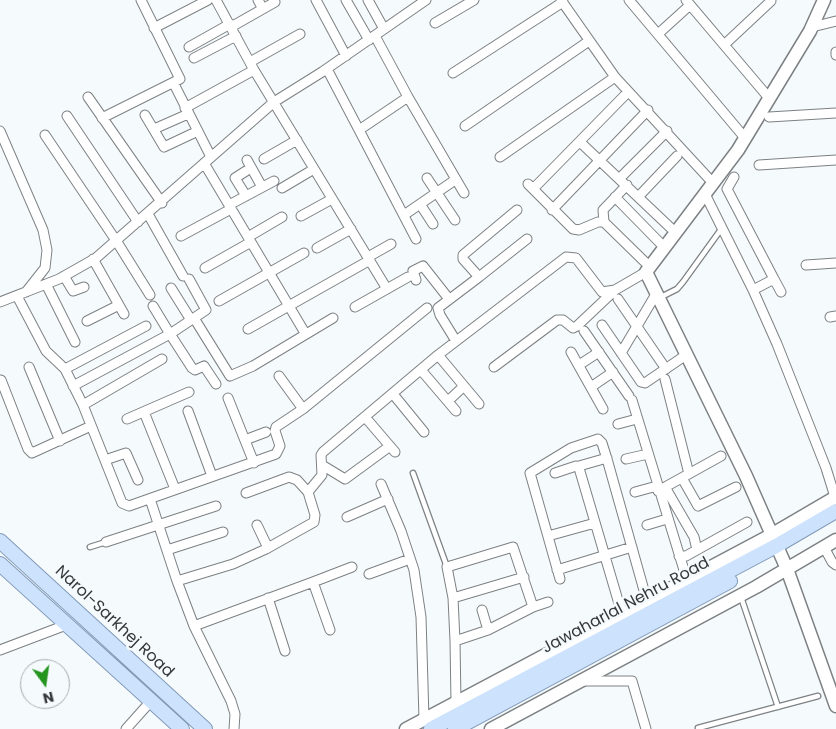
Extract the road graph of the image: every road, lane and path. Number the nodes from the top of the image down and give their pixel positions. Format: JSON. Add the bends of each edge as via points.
{"nodes":[{"id":1,"x":141,"y":0,"type":"edge"},
{"id":2,"x":208,"y":0,"type":"edge"},
{"id":3,"x":258,"y":0,"type":"edge"},
{"id":4,"x":316,"y":0,"type":"edge"},
{"id":5,"x":346,"y":0,"type":"edge"},
{"id":6,"x":368,"y":0,"type":"edge"},
{"id":7,"x":426,"y":0,"type":"edge"},
{"id":8,"x":474,"y":0,"type":"edge"},
{"id":9,"x":629,"y":0,"type":"edge"},
{"id":10,"x":824,"y":0,"type":"edge"},
{"id":11,"x":219,"y":1,"type":"edge"},
{"id":12,"x":562,"y":1,"type":"edge"},
{"id":13,"x":771,"y":1,"type":"edge"},
{"id":14,"x":275,"y":2,"type":"dead end"},
{"id":15,"x":688,"y":2,"type":"edge"},
{"id":16,"x":416,"y":3,"type":"edge"},
{"id":17,"x":263,"y":9,"type":"junction"},
{"id":18,"x":836,"y":21,"type":"edge"},
{"id":19,"x":435,"y":23,"type":"dead end"},
{"id":20,"x":231,"y":26,"type":"junction"},
{"id":21,"x":812,"y":27,"type":"junction"},
{"id":22,"x":154,"y":28,"type":"junction"},
{"id":23,"x":384,"y":29,"type":"junction"},
{"id":24,"x":300,"y":34,"type":"dead end"},
{"id":25,"x":658,"y":34,"type":"junction"},
{"id":26,"x":236,"y":36,"type":"junction"},
{"id":27,"x":372,"y":38,"type":"junction"},
{"id":28,"x":589,"y":41,"type":"junction"},
{"id":29,"x":724,"y":45,"type":"junction"},
{"id":30,"x":189,"y":47,"type":"dead end"},
{"id":31,"x":346,"y":56,"type":"junction"},
{"id":32,"x":194,"y":58,"type":"dead end"},
{"id":33,"x":252,"y":66,"type":"junction"},
{"id":34,"x":327,"y":69,"type":"junction"},
{"id":35,"x":453,"y":73,"type":"dead end"},
{"id":36,"x":615,"y":77,"type":"junction"},
{"id":37,"x":174,"y":84,"type":"junction"},
{"id":38,"x":628,"y":92,"type":"junction"},
{"id":39,"x":88,"y":97,"type":"dead end"},
{"id":40,"x":408,"y":97,"type":"junction"},
{"id":41,"x":769,"y":98,"type":"junction"},
{"id":42,"x":274,"y":102,"type":"junction"},
{"id":43,"x":648,"y":110,"type":"junction"},
{"id":44,"x":186,"y":111,"type":"junction"},
{"id":45,"x":836,"y":113,"type":"edge"},
{"id":46,"x":145,"y":115,"type":"dead end"},
{"id":47,"x":67,"y":116,"type":"dead end"},
{"id":48,"x":769,"y":117,"type":"dead end"},
{"id":49,"x":102,"y":118,"type":"junction"},
{"id":50,"x":465,"y":126,"type":"dead end"},
{"id":51,"x":154,"y":129,"type":"junction"},
{"id":52,"x":359,"y":130,"type":"junction"},
{"id":53,"x":0,"y":131,"type":"edge"},
{"id":54,"x":667,"y":131,"type":"junction"},
{"id":55,"x":198,"y":132,"type":"junction"},
{"id":56,"x":45,"y":135,"type":"dead end"},
{"id":57,"x":745,"y":138,"type":"junction"},
{"id":58,"x":297,"y":140,"type":"junction"},
{"id":59,"x":580,"y":142,"type":"junction"},
{"id":60,"x":677,"y":156,"type":"dead end"},
{"id":61,"x":211,"y":157,"type":"junction"},
{"id":62,"x":500,"y":157,"type":"dead end"},
{"id":63,"x":264,"y":158,"type":"dead end"},
{"id":64,"x":247,"y":160,"type":"dead end"},
{"id":65,"x":836,"y":160,"type":"edge"},
{"id":66,"x":600,"y":161,"type":"junction"},
{"id":67,"x":204,"y":163,"type":"junction"},
{"id":68,"x":759,"y":165,"type":"dead end"},
{"id":69,"x":314,"y":169,"type":"junction"},
{"id":70,"x":246,"y":171,"type":"dead end"},
{"id":71,"x":427,"y":178,"type":"dead end"},
{"id":72,"x":734,"y":178,"type":"dead end"},
{"id":73,"x":456,"y":180,"type":"junction"},
{"id":74,"x":274,"y":181,"type":"dead end"},
{"id":75,"x":623,"y":181,"type":"junction"},
{"id":76,"x":713,"y":183,"type":"junction"},
{"id":77,"x":262,"y":187,"type":"junction"},
{"id":78,"x":282,"y":188,"type":"dead end"},
{"id":79,"x":436,"y":193,"type":"junction"},
{"id":80,"x":464,"y":193,"type":"dead end"},
{"id":81,"x":705,"y":194,"type":"junction"},
{"id":82,"x":246,"y":196,"type":"junction"},
{"id":83,"x":639,"y":196,"type":"junction"},
{"id":84,"x":614,"y":197,"type":"junction"},
{"id":85,"x":332,"y":199,"type":"junction"},
{"id":86,"x":162,"y":202,"type":"junction"},
{"id":87,"x":420,"y":204,"type":"junction"},
{"id":88,"x":230,"y":207,"type":"junction"},
{"id":89,"x":517,"y":210,"type":"dead end"},
{"id":90,"x":552,"y":210,"type":"junction"},
{"id":91,"x":148,"y":214,"type":"junction"},
{"id":92,"x":404,"y":215,"type":"junction"},
{"id":93,"x":301,"y":216,"type":"dead end"},
{"id":94,"x":282,"y":217,"type":"dead end"},
{"id":95,"x":455,"y":220,"type":"dead end"},
{"id":96,"x":138,"y":222,"type":"junction"},
{"id":97,"x":604,"y":222,"type":"junction"},
{"id":98,"x":433,"y":224,"type":"dead end"},
{"id":99,"x":722,"y":228,"type":"junction"},
{"id":100,"x":351,"y":229,"type":"junction"},
{"id":101,"x":676,"y":233,"type":"junction"},
{"id":102,"x":181,"y":236,"type":"dead end"},
{"id":103,"x":416,"y":239,"type":"dead end"},
{"id":104,"x":250,"y":240,"type":"junction"},
{"id":105,"x":526,"y":240,"type":"dead end"},
{"id":106,"x":117,"y":242,"type":"junction"},
{"id":107,"x":392,"y":244,"type":"dead end"},
{"id":108,"x":317,"y":248,"type":"dead end"},
{"id":109,"x":664,"y":248,"type":"junction"},
{"id":110,"x":304,"y":253,"type":"dead end"},
{"id":111,"x":93,"y":259,"type":"junction"},
{"id":112,"x":369,"y":259,"type":"junction"},
{"id":113,"x":836,"y":264,"type":"edge"},
{"id":114,"x":806,"y":265,"type":"dead end"},
{"id":115,"x":205,"y":268,"type":"dead end"},
{"id":116,"x":648,"y":270,"type":"junction"},
{"id":117,"x":269,"y":273,"type":"junction"},
{"id":118,"x":64,"y":276,"type":"junction"},
{"id":119,"x":478,"y":277,"type":"junction"},
{"id":120,"x":774,"y":279,"type":"junction"},
{"id":121,"x":46,"y":284,"type":"junction"},
{"id":122,"x":84,"y":287,"type":"dead end"},
{"id":123,"x":171,"y":288,"type":"dead end"},
{"id":124,"x":387,"y":289,"type":"junction"},
{"id":125,"x":753,"y":290,"type":"junction"},
{"id":126,"x":781,"y":292,"type":"dead end"},
{"id":127,"x":21,"y":294,"type":"junction"},
{"id":128,"x":616,"y":294,"type":"junction"},
{"id":129,"x":150,"y":295,"type":"dead end"},
{"id":130,"x":657,"y":296,"type":"junction"},
{"id":131,"x":449,"y":299,"type":"junction"},
{"id":132,"x":219,"y":301,"type":"dead end"},
{"id":133,"x":0,"y":302,"type":"edge"},
{"id":134,"x":119,"y":305,"type":"junction"},
{"id":135,"x":153,"y":306,"type":"dead end"},
{"id":136,"x":289,"y":306,"type":"junction"},
{"id":137,"x":355,"y":307,"type":"dead end"},
{"id":138,"x":427,"y":308,"type":"dead end"},
{"id":139,"x":124,"y":314,"type":"dead end"},
{"id":140,"x":333,"y":318,"type":"dead end"},
{"id":141,"x":192,"y":319,"type":"junction"},
{"id":142,"x":87,"y":322,"type":"dead end"},
{"id":143,"x":602,"y":325,"type":"dead end"},
{"id":144,"x":146,"y":326,"type":"dead end"},
{"id":145,"x":637,"y":326,"type":"junction"},
{"id":146,"x":248,"y":329,"type":"dead end"},
{"id":147,"x":584,"y":331,"type":"dead end"},
{"id":148,"x":170,"y":334,"type":"junction"},
{"id":149,"x":305,"y":334,"type":"junction"},
{"id":150,"x":456,"y":341,"type":"junction"},
{"id":151,"x":75,"y":342,"type":"dead end"},
{"id":152,"x":571,"y":352,"type":"dead end"},
{"id":153,"x":599,"y":352,"type":"junction"},
{"id":154,"x":620,"y":352,"type":"junction"},
{"id":155,"x":438,"y":355,"type":"junction"},
{"id":156,"x":686,"y":355,"type":"junction"},
{"id":157,"x":162,"y":359,"type":"dead end"},
{"id":158,"x":605,"y":361,"type":"junction"},
{"id":159,"x":578,"y":365,"type":"junction"},
{"id":160,"x":29,"y":367,"type":"dead end"},
{"id":161,"x":494,"y":367,"type":"dead end"},
{"id":162,"x":65,"y":369,"type":"junction"},
{"id":163,"x":421,"y":370,"type":"junction"},
{"id":164,"x":613,"y":372,"type":"junction"},
{"id":165,"x":665,"y":374,"type":"junction"},
{"id":166,"x":279,"y":376,"type":"dead end"},
{"id":167,"x":1,"y":380,"type":"edge"},
{"id":168,"x":216,"y":384,"type":"dead end"},
{"id":169,"x":73,"y":386,"type":"junction"},
{"id":170,"x":464,"y":386,"type":"junction"},
{"id":171,"x":591,"y":387,"type":"junction"},
{"id":172,"x":189,"y":392,"type":"dead end"},
{"id":173,"x":393,"y":394,"type":"junction"},
{"id":174,"x":228,"y":398,"type":"dead end"},
{"id":175,"x":448,"y":401,"type":"junction"},
{"id":176,"x":479,"y":404,"type":"dead end"},
{"id":177,"x":83,"y":405,"type":"junction"},
{"id":178,"x":602,"y":408,"type":"dead end"},
{"id":179,"x":303,"y":409,"type":"junction"},
{"id":180,"x":456,"y":410,"type":"dead end"},
{"id":181,"x":188,"y":411,"type":"dead end"},
{"id":182,"x":144,"y":412,"type":"junction"},
{"id":183,"x":365,"y":417,"type":"junction"},
{"id":184,"x":127,"y":419,"type":"dead end"},
{"id":185,"x":637,"y":419,"type":"junction"},
{"id":186,"x":618,"y":424,"type":"dead end"},
{"id":187,"x":92,"y":426,"type":"junction"},
{"id":188,"x":266,"y":432,"type":"dead end"},
{"id":189,"x":424,"y":432,"type":"dead end"},
{"id":190,"x":245,"y":440,"type":"junction"},
{"id":191,"x":60,"y":441,"type":"junction"},
{"id":192,"x":648,"y":454,"type":"junction"},
{"id":193,"x":721,"y":456,"type":"dead end"},
{"id":194,"x":607,"y":458,"type":"junction"},
{"id":195,"x":626,"y":459,"type":"dead end"},
{"id":196,"x":105,"y":460,"type":"junction"},
{"id":197,"x":254,"y":463,"type":"junction"},
{"id":198,"x":322,"y":465,"type":"junction"},
{"id":199,"x":579,"y":466,"type":"junction"},
{"id":200,"x":413,"y":473,"type":"dead end"},
{"id":201,"x":555,"y":473,"type":"dead end"},
{"id":202,"x":212,"y":476,"type":"junction"},
{"id":203,"x":685,"y":476,"type":"junction"},
{"id":204,"x":138,"y":480,"type":"dead end"},
{"id":205,"x":381,"y":484,"type":"dead end"},
{"id":206,"x":736,"y":487,"type":"dead end"},
{"id":207,"x":660,"y":488,"type":"junction"},
{"id":208,"x":175,"y":490,"type":"junction"},
{"id":209,"x":308,"y":492,"type":"junction"},
{"id":210,"x":635,"y":492,"type":"dead end"},
{"id":211,"x":246,"y":493,"type":"dead end"},
{"id":212,"x":836,"y":497,"type":"edge"},
{"id":213,"x":150,"y":499,"type":"junction"},
{"id":214,"x":388,"y":499,"type":"junction"},
{"id":215,"x":216,"y":506,"type":"dead end"},
{"id":216,"x":836,"y":512,"type":"edge"},
{"id":217,"x":347,"y":517,"type":"dead end"},
{"id":218,"x":667,"y":519,"type":"junction"},
{"id":219,"x":747,"y":522,"type":"dead end"},
{"id":220,"x":836,"y":522,"type":"edge"},
{"id":221,"x":595,"y":523,"type":"junction"},
{"id":222,"x":158,"y":524,"type":"junction"},
{"id":223,"x":257,"y":525,"type":"dead end"},
{"id":224,"x":647,"y":525,"type":"dead end"},
{"id":225,"x":223,"y":532,"type":"dead end"},
{"id":226,"x":548,"y":536,"type":"junction"},
{"id":227,"x":836,"y":540,"type":"edge"},
{"id":228,"x":0,"y":541,"type":"edge"},
{"id":229,"x":106,"y":542,"type":"joint"},
{"id":230,"x":775,"y":545,"type":"junction"},
{"id":231,"x":90,"y":547,"type":"dead end"},
{"id":232,"x":632,"y":547,"type":"junction"},
{"id":233,"x":824,"y":547,"type":"junction"},
{"id":234,"x":268,"y":548,"type":"junction"},
{"id":235,"x":166,"y":550,"type":"junction"},
{"id":236,"x":697,"y":550,"type":"junction"},
{"id":237,"x":604,"y":556,"type":"junction"},
{"id":238,"x":679,"y":556,"type":"junction"},
{"id":239,"x":410,"y":559,"type":"junction"},
{"id":240,"x":0,"y":564,"type":"edge"},
{"id":241,"x":836,"y":565,"type":"edge"},
{"id":242,"x":352,"y":567,"type":"dead end"},
{"id":243,"x":447,"y":567,"type":"junction"},
{"id":244,"x":787,"y":569,"type":"junction"},
{"id":245,"x":369,"y":574,"type":"dead end"},
{"id":246,"x":524,"y":577,"type":"junction"},
{"id":247,"x":177,"y":580,"type":"junction"},
{"id":248,"x":687,"y":580,"type":"junction"},
{"id":249,"x":313,"y":582,"type":"junction"},
{"id":250,"x":741,"y":595,"type":"junction"},
{"id":251,"x":268,"y":598,"type":"junction"},
{"id":252,"x":452,"y":598,"type":"junction"},
{"id":253,"x":648,"y":601,"type":"junction"},
{"id":254,"x":548,"y":602,"type":"dead end"},
{"id":255,"x":534,"y":607,"type":"junction"},
{"id":256,"x":482,"y":610,"type":"dead end"},
{"id":257,"x":622,"y":614,"type":"junction"},
{"id":258,"x":84,"y":618,"type":"junction"},
{"id":259,"x":194,"y":626,"type":"junction"},
{"id":260,"x":69,"y":627,"type":"junction"},
{"id":261,"x":330,"y":630,"type":"dead end"},
{"id":262,"x":488,"y":630,"type":"junction"},
{"id":263,"x":455,"y":641,"type":"junction"},
{"id":264,"x":0,"y":650,"type":"edge"},
{"id":265,"x":285,"y":651,"type":"dead end"},
{"id":266,"x":578,"y":682,"type":"junction"},
{"id":267,"x":818,"y":696,"type":"dead end"},
{"id":268,"x":151,"y":701,"type":"junction"},
{"id":269,"x":456,"y":702,"type":"junction"},
{"id":270,"x":836,"y":706,"type":"edge"},
{"id":271,"x":778,"y":707,"type":"junction"},
{"id":272,"x":428,"y":724,"type":"edge"},
{"id":273,"x":698,"y":728,"type":"edge"},
{"id":274,"x":126,"y":729,"type":"edge"},
{"id":275,"x":182,"y":729,"type":"edge"},
{"id":276,"x":205,"y":729,"type":"edge"},
{"id":277,"x":234,"y":729,"type":"edge"},
{"id":278,"x":406,"y":729,"type":"edge"},
{"id":279,"x":455,"y":729,"type":"edge"},
{"id":280,"x":491,"y":729,"type":"edge"},
{"id":281,"x":646,"y":729,"type":"edge"}],
"edges":[{"from":1,"to":22,"type":"street"},
{"from":2,"to":22,"type":"street"},
{"from":3,"to":17,"type":"street"},
{"from":4,"to":31,"type":"street"},
{"from":5,"to":27,"type":"street"},
{"from":6,"to":23,"type":"street"},
{"from":7,"to":16,"type":"street"},
{"from":8,"to":19,"type":"street"},
{"from":9,"to":25,"type":"street"},
{"from":10,"to":21,"type":"street"},
{"from":11,"to":20,"type":"street"},
{"from":12,"to":28,"type":"street"},
{"from":12,"to":35,"type":"street"},
{"from":13,"to":29,"type":"street"},
{"from":14,"to":17,"type":"street"},
{"from":15,"to":25,"type":"street"},
{"from":15,"to":29,"type":"street"},
{"from":16,"to":23,"type":"street"},
{"from":17,"to":20,"type":"street"},
{"from":18,"to":21,"type":"street"},
{"from":20,"to":26,"type":"street"},
{"from":20,"to":30,"type":"street"},
{"from":21,"to":41,"type":"street"},
{"from":22,"to":37,"type":"street","via":[[180,77]]},
{"from":23,"to":27,"type":"street"},
{"from":24,"to":33,"type":"street"},
{"from":25,"to":57,"type":"street"},
{"from":26,"to":32,"type":"street"},
{"from":26,"to":33,"type":"street"},
{"from":27,"to":31,"type":"street"},
{"from":27,"to":40,"type":"street"},
{"from":28,"to":36,"type":"street"},
{"from":28,"to":50,"type":"street"},
{"from":29,"to":41,"type":"street"},
{"from":31,"to":34,"type":"street"},
{"from":33,"to":42,"type":"street"},
{"from":33,"to":44,"type":"street"},
{"from":34,"to":42,"type":"street"},
{"from":34,"to":52,"type":"street"},
{"from":36,"to":38,"type":"street"},
{"from":36,"to":62,"type":"street"},
{"from":37,"to":44,"type":"street"},
{"from":37,"to":49,"type":"street"},
{"from":38,"to":43,"type":"street"},
{"from":38,"to":59,"type":"street"},
{"from":39,"to":49,"type":"street"},
{"from":40,"to":52,"type":"street"},
{"from":40,"to":73,"type":"street"},
{"from":41,"to":57,"type":"street"},
{"from":42,"to":58,"type":"street"},
{"from":42,"to":61,"type":"street"},
{"from":43,"to":54,"type":"street"},
{"from":43,"to":66,"type":"street"},
{"from":44,"to":51,"type":"street"},
{"from":44,"to":55,"type":"street"},
{"from":45,"to":48,"type":"street"},
{"from":46,"to":51,"type":"street"},
{"from":47,"to":96,"type":"street"},
{"from":49,"to":86,"type":"street"},
{"from":51,"to":55,"type":"street","via":[[166,147]]},
{"from":52,"to":92,"type":"street"},
{"from":53,"to":127,"type":"street","via":[[44,230],[47,250],[45,268]]},
{"from":54,"to":75,"type":"street"},
{"from":54,"to":76,"type":"street"},
{"from":55,"to":61,"type":"street"},
{"from":56,"to":106,"type":"street"},
{"from":57,"to":76,"type":"street"},
{"from":58,"to":63,"type":"street"},
{"from":58,"to":69,"type":"street"},
{"from":59,"to":66,"type":"street"},
{"from":59,"to":90,"type":"street","via":[[530,187]]},
{"from":60,"to":83,"type":"street"},
{"from":61,"to":67,"type":"street"},
{"from":64,"to":77,"type":"street"},
{"from":65,"to":68,"type":"street"},
{"from":66,"to":75,"type":"street"},
{"from":66,"to":90,"type":"street"},
{"from":67,"to":86,"type":"street"},
{"from":67,"to":88,"type":"street"},
{"from":69,"to":78,"type":"street"},
{"from":69,"to":85,"type":"street"},
{"from":70,"to":82,"type":"street","via":[[235,178]]},
{"from":71,"to":79,"type":"street"},
{"from":72,"to":120,"type":"street","via":[[728,189]]},
{"from":73,"to":79,"type":"street"},
{"from":73,"to":80,"type":"street"},
{"from":74,"to":77,"type":"street"},
{"from":75,"to":83,"type":"street"},
{"from":75,"to":84,"type":"street"},
{"from":76,"to":81,"type":"street"},
{"from":77,"to":82,"type":"street"},
{"from":79,"to":87,"type":"street"},
{"from":79,"to":95,"type":"street"},
{"from":81,"to":99,"type":"street"},
{"from":81,"to":101,"type":"street"},
{"from":82,"to":88,"type":"street"},
{"from":83,"to":101,"type":"street"},
{"from":84,"to":97,"type":"street","via":[[603,210]]},
{"from":84,"to":109,"type":"street"},
{"from":85,"to":93,"type":"street"},
{"from":85,"to":100,"type":"street"},
{"from":86,"to":91,"type":"street"},
{"from":87,"to":92,"type":"street"},
{"from":87,"to":98,"type":"street"},
{"from":88,"to":102,"type":"street"},
{"from":88,"to":104,"type":"street"},
{"from":89,"to":119,"type":"street","via":[[463,255]]},
{"from":90,"to":97,"type":"street","via":[[575,230]]},
{"from":91,"to":96,"type":"street"},
{"from":91,"to":141,"type":"street","via":[[206,308]]},
{"from":92,"to":103,"type":"street"},
{"from":94,"to":104,"type":"street"},
{"from":96,"to":106,"type":"street"},
{"from":97,"to":116,"type":"street"},
{"from":99,"to":125,"type":"street"},
{"from":99,"to":130,"type":"lane","via":[[683,282]]},
{"from":100,"to":108,"type":"street"},
{"from":100,"to":112,"type":"street"},
{"from":101,"to":109,"type":"street"},
{"from":104,"to":115,"type":"street"},
{"from":104,"to":117,"type":"street"},
{"from":105,"to":119,"type":"street"},
{"from":106,"to":111,"type":"street"},
{"from":106,"to":129,"type":"street"},
{"from":107,"to":112,"type":"street"},
{"from":109,"to":116,"type":"street"},
{"from":110,"to":117,"type":"street"},
{"from":111,"to":118,"type":"street"},
{"from":111,"to":134,"type":"street"},
{"from":112,"to":124,"type":"street"},
{"from":112,"to":136,"type":"street"},
{"from":113,"to":114,"type":"street"},
{"from":116,"to":128,"type":"street"},
{"from":116,"to":130,"type":"street"},
{"from":117,"to":132,"type":"street"},
{"from":117,"to":136,"type":"street"},
{"from":118,"to":121,"type":"street"},
{"from":118,"to":122,"type":"street","via":[[73,291]]},
{"from":119,"to":131,"type":"street"},
{"from":120,"to":125,"type":"street"},
{"from":120,"to":126,"type":"street"},
{"from":121,"to":127,"type":"street"},
{"from":121,"to":151,"type":"street"},
{"from":123,"to":141,"type":"street"},
{"from":124,"to":131,"type":"street","via":[[412,279],[413,271],[423,266]]},
{"from":124,"to":137,"type":"street"},
{"from":125,"to":212,"type":"street"},
{"from":127,"to":133,"type":"street"},
{"from":127,"to":162,"type":"street","via":[[46,351]]},
{"from":128,"to":145,"type":"street"},
{"from":128,"to":150,"type":"street","via":[[602,292],[576,258],[566,257]]},
{"from":128,"to":161,"type":"street","via":[[573,328],[557,320]]},
{"from":130,"to":145,"type":"street"},
{"from":130,"to":156,"type":"street"},
{"from":131,"to":150,"type":"street","via":[[438,311]]},
{"from":134,"to":139,"type":"street"},
{"from":134,"to":142,"type":"street"},
{"from":135,"to":148,"type":"street"},
{"from":136,"to":146,"type":"street"},
{"from":136,"to":149,"type":"street"},
{"from":138,"to":179,"type":"street"},
{"from":140,"to":149,"type":"street"},
{"from":141,"to":148,"type":"street"},
{"from":141,"to":149,"type":"street","via":[[230,376],[253,366]]},
{"from":143,"to":154,"type":"street"},
{"from":144,"to":162,"type":"street"},
{"from":145,"to":154,"type":"street"},
{"from":145,"to":165,"type":"street"},
{"from":147,"to":153,"type":"street"},
{"from":148,"to":168,"type":"street","via":[[192,368],[196,370],[204,366]]},
{"from":148,"to":169,"type":"street"},
{"from":150,"to":155,"type":"street"},
{"from":152,"to":159,"type":"street"},
{"from":153,"to":158,"type":"street"},
{"from":153,"to":159,"type":"street"},
{"from":154,"to":158,"type":"street"},
{"from":154,"to":165,"type":"street","via":[[641,382],[649,382]]},
{"from":155,"to":163,"type":"street"},
{"from":155,"to":170,"type":"street"},
{"from":156,"to":165,"type":"street"},
{"from":156,"to":230,"type":"street","via":[[746,476]]},
{"from":157,"to":177,"type":"street"},
{"from":158,"to":164,"type":"street"},
{"from":159,"to":171,"type":"street"},
{"from":160,"to":191,"type":"street"},
{"from":162,"to":169,"type":"street"},
{"from":163,"to":173,"type":"street"},
{"from":163,"to":175,"type":"street"},
{"from":164,"to":171,"type":"street"},
{"from":164,"to":185,"type":"street","via":[[630,398]]},
{"from":165,"to":203,"type":"street"},
{"from":166,"to":179,"type":"street"},
{"from":167,"to":191,"type":"street","via":[[30,452]]},
{"from":169,"to":177,"type":"street"},
{"from":170,"to":175,"type":"street"},
{"from":170,"to":176,"type":"street"},
{"from":171,"to":178,"type":"street"},
{"from":172,"to":182,"type":"street"},
{"from":173,"to":183,"type":"street"},
{"from":173,"to":189,"type":"street"},
{"from":174,"to":190,"type":"street"},
{"from":175,"to":180,"type":"street"},
{"from":177,"to":187,"type":"street"},
{"from":179,"to":197,"type":"street","via":[[275,429],[279,452]]},
{"from":181,"to":202,"type":"street"},
{"from":182,"to":184,"type":"street"},
{"from":182,"to":208,"type":"street"},
{"from":183,"to":198,"type":"street","via":[[322,452]]},
{"from":183,"to":198,"type":"street","via":[[393,449],[344,480]]},
{"from":185,"to":186,"type":"street"},
{"from":185,"to":192,"type":"street"},
{"from":187,"to":191,"type":"street"},
{"from":187,"to":196,"type":"street"},
{"from":188,"to":190,"type":"street"},
{"from":190,"to":197,"type":"street"},
{"from":192,"to":195,"type":"street"},
{"from":192,"to":207,"type":"street"},
{"from":193,"to":203,"type":"street"},
{"from":194,"to":199,"type":"street"},
{"from":194,"to":226,"type":"street","via":[[602,443],[595,439],[571,448],[532,471],[531,481]]},
{"from":194,"to":232,"type":"street"},
{"from":196,"to":204,"type":"street","via":[[126,453]]},
{"from":196,"to":213,"type":"street","via":[[124,505]]},
{"from":197,"to":202,"type":"street"},
{"from":198,"to":209,"type":"street","via":[[322,475]]},
{"from":199,"to":201,"type":"street"},
{"from":199,"to":221,"type":"street"},
{"from":200,"to":243,"type":"lane"},
{"from":202,"to":208,"type":"street"},
{"from":203,"to":206,"type":"street","via":[[698,506]]},
{"from":203,"to":207,"type":"street"},
{"from":205,"to":214,"type":"street"},
{"from":207,"to":210,"type":"street"},
{"from":207,"to":218,"type":"street"},
{"from":207,"to":236,"type":"street","via":[[694,537]]},
{"from":208,"to":213,"type":"street"},
{"from":209,"to":211,"type":"street","via":[[297,480],[289,477]]},
{"from":209,"to":234,"type":"street","via":[[314,522]]},
{"from":212,"to":230,"type":"street"},
{"from":213,"to":222,"type":"street"},
{"from":214,"to":217,"type":"street"},
{"from":214,"to":239,"type":"street"},
{"from":215,"to":222,"type":"street"},
{"from":216,"to":230,"type":"main road","name":"Jawaharlal Nehru Road"},
{"from":218,"to":224,"type":"street"},
{"from":218,"to":238,"type":"street"},
{"from":219,"to":236,"type":"street"},
{"from":220,"to":230,"type":"main road","name":"Jawaharlal Nehru Road"},
{"from":221,"to":226,"type":"street"},
{"from":221,"to":237,"type":"street"},
{"from":222,"to":229,"type":"street"},
{"from":222,"to":235,"type":"street"},
{"from":223,"to":234,"type":"street"},
{"from":225,"to":235,"type":"street"},
{"from":226,"to":237,"type":"street","via":[[558,574]]},
{"from":227,"to":233,"type":"street"},
{"from":228,"to":258,"type":"main road","name":"Narol-Sarkhej Road"},
{"from":229,"to":231,"type":"lane"},
{"from":230,"to":244,"type":"street"},
{"from":230,"to":248,"type":"street"},
{"from":230,"to":272,"type":"main road","name":"Jawaharlal Nehru Road"},
{"from":230,"to":279,"type":"main road","name":"Jawaharlal Nehru Road"},
{"from":232,"to":237,"type":"street"},
{"from":232,"to":253,"type":"street"},
{"from":233,"to":241,"type":"street"},
{"from":233,"to":244,"type":"street"},
{"from":234,"to":247,"type":"street","via":[[233,564]]},
{"from":235,"to":247,"type":"street"},
{"from":236,"to":238,"type":"street"},
{"from":237,"to":257,"type":"street"},
{"from":238,"to":248,"type":"street"},
{"from":239,"to":245,"type":"street"},
{"from":239,"to":272,"type":"street","via":[[421,617]]},
{"from":240,"to":260,"type":"main road","name":"Narol-Sarkhej Road"},
{"from":242,"to":249,"type":"street"},
{"from":243,"to":246,"type":"street","via":[[514,547]]},
{"from":243,"to":252,"type":"street"},
{"from":244,"to":250,"type":"street"},
{"from":244,"to":270,"type":"street"},
{"from":246,"to":252,"type":"street"},
{"from":246,"to":255,"type":"street"},
{"from":247,"to":259,"type":"street"},
{"from":248,"to":253,"type":"street"},
{"from":249,"to":251,"type":"street"},
{"from":249,"to":261,"type":"street"},
{"from":250,"to":266,"type":"street"},
{"from":250,"to":271,"type":"lane"},
{"from":251,"to":259,"type":"street"},
{"from":251,"to":265,"type":"street"},
{"from":252,"to":263,"type":"street"},
{"from":253,"to":257,"type":"street"},
{"from":254,"to":255,"type":"street"},
{"from":255,"to":262,"type":"street"},
{"from":256,"to":262,"type":"street"},
{"from":257,"to":269,"type":"street"},
{"from":258,"to":260,"type":"main road"},
{"from":258,"to":276,"type":"main road","name":"Narol-Sarkhej Road"},
{"from":259,"to":277,"type":"street","via":[[231,700],[235,714]]},
{"from":260,"to":264,"type":"street"},
{"from":260,"to":268,"type":"main road","name":"Narol-Sarkhej Road"},
{"from":262,"to":263,"type":"street"},
{"from":263,"to":269,"type":"street"},
{"from":266,"to":280,"type":"street"},
{"from":266,"to":281,"type":"street","via":[[632,681]]},
{"from":267,"to":271,"type":"lane"},
{"from":268,"to":274,"type":"street"},
{"from":268,"to":275,"type":"main road","name":"Narol-Sarkhej Road"},
{"from":269,"to":272,"type":"street"},
{"from":271,"to":273,"type":"lane"},
{"from":272,"to":278,"type":"street"}]}
